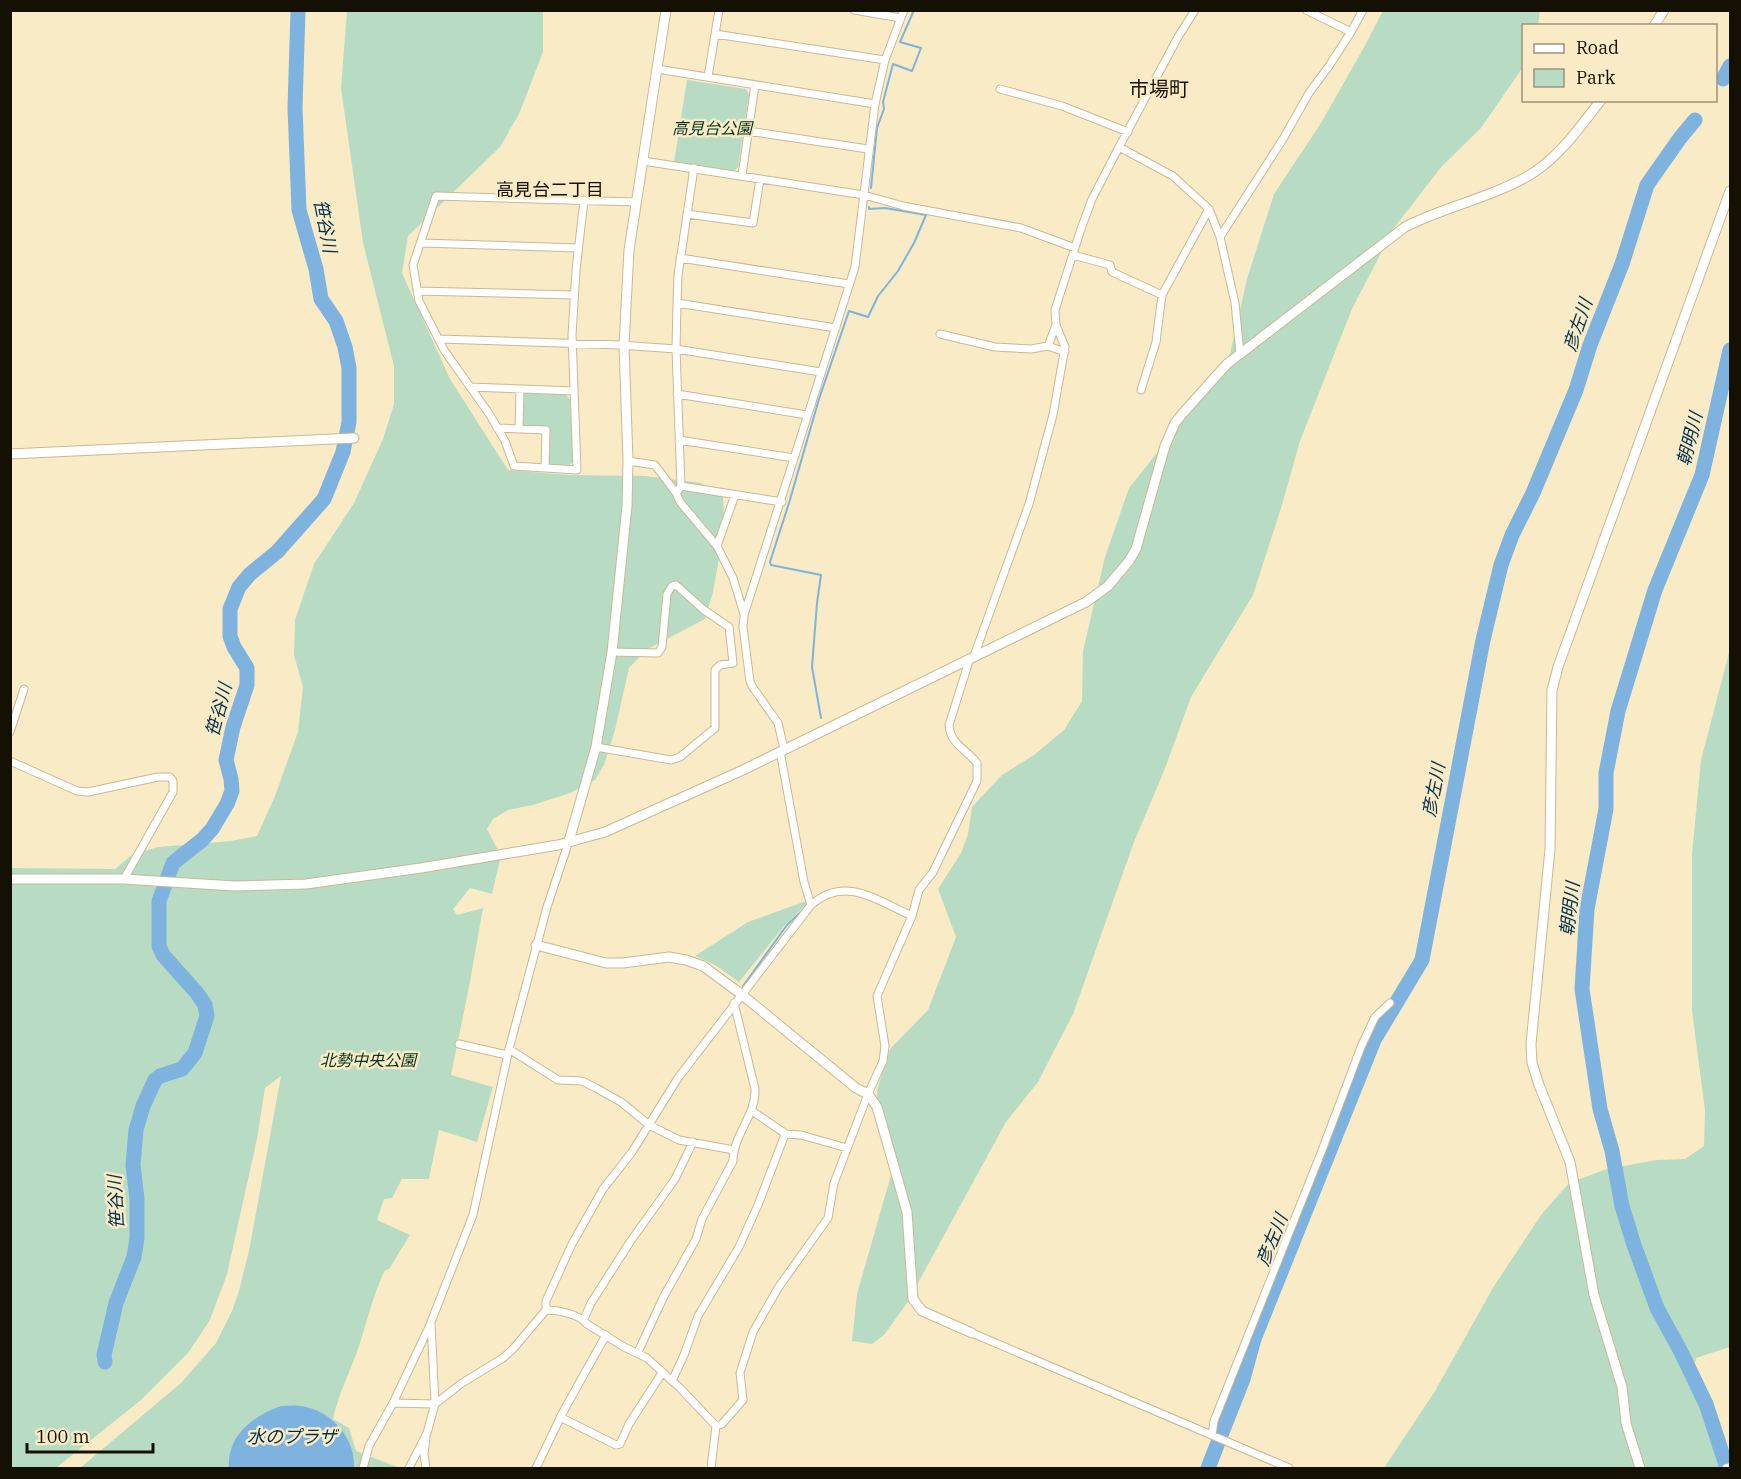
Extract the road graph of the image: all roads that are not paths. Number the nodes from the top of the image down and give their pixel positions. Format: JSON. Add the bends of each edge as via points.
{"nodes":[{"id":1,"x":666,"y":10,"type":"edge"},
{"id":2,"x":719,"y":10,"type":"edge"},
{"id":3,"x":854,"y":10,"type":"edge"},
{"id":4,"x":904,"y":10,"type":"edge"},
{"id":5,"x":1195,"y":10,"type":"edge"},
{"id":6,"x":1306,"y":10,"type":"edge"},
{"id":7,"x":1363,"y":10,"type":"edge"},
{"id":8,"x":1664,"y":10,"type":"edge"},
{"id":9,"x":901,"y":18,"type":"junction"},
{"id":10,"x":1655,"y":24,"type":"edge"},
{"id":11,"x":1351,"y":32,"type":"junction"},
{"id":12,"x":715,"y":34,"type":"junction"},
{"id":13,"x":885,"y":60,"type":"junction"},
{"id":14,"x":657,"y":69,"type":"junction"},
{"id":15,"x":708,"y":77,"type":"junction"},
{"id":16,"x":755,"y":84,"type":"junction"},
{"id":17,"x":1000,"y":89,"type":"dead end"},
{"id":18,"x":1599,"y":102,"type":"edge"},
{"id":19,"x":875,"y":104,"type":"junction"},
{"id":20,"x":748,"y":131,"type":"junction"},
{"id":21,"x":1128,"y":132,"type":"junction"},
{"id":22,"x":1119,"y":147,"type":"junction"},
{"id":23,"x":868,"y":149,"type":"junction"},
{"id":24,"x":643,"y":161,"type":"junction"},
{"id":25,"x":694,"y":168,"type":"junction"},
{"id":26,"x":742,"y":175,"type":"junction"},
{"id":27,"x":760,"y":179,"type":"junction"},
{"id":28,"x":1731,"y":191,"type":"edge"},
{"id":29,"x":864,"y":195,"type":"junction"},
{"id":30,"x":584,"y":200,"type":"junction"},
{"id":31,"x":636,"y":202,"type":"junction"},
{"id":32,"x":1209,"y":209,"type":"junction"},
{"id":33,"x":687,"y":214,"type":"junction"},
{"id":34,"x":1220,"y":237,"type":"junction"},
{"id":35,"x":421,"y":243,"type":"junction"},
{"id":36,"x":578,"y":248,"type":"junction"},
{"id":37,"x":1074,"y":251,"type":"junction"},
{"id":38,"x":680,"y":258,"type":"junction"},
{"id":39,"x":849,"y":284,"type":"junction"},
{"id":40,"x":417,"y":291,"type":"junction"},
{"id":41,"x":1162,"y":295,"type":"junction"},
{"id":42,"x":574,"y":296,"type":"junction"},
{"id":43,"x":676,"y":303,"type":"junction"},
{"id":44,"x":1056,"y":325,"type":"junction"},
{"id":45,"x":836,"y":328,"type":"junction"},
{"id":46,"x":940,"y":334,"type":"dead end"},
{"id":47,"x":439,"y":339,"type":"junction"},
{"id":48,"x":573,"y":343,"type":"junction"},
{"id":49,"x":624,"y":345,"type":"junction"},
{"id":50,"x":1048,"y":346,"type":"junction"},
{"id":51,"x":676,"y":349,"type":"junction"},
{"id":52,"x":1065,"y":352,"type":"junction"},
{"id":53,"x":1240,"y":354,"type":"junction"},
{"id":54,"x":821,"y":372,"type":"junction"},
{"id":55,"x":470,"y":387,"type":"junction"},
{"id":56,"x":520,"y":389,"type":"junction"},
{"id":57,"x":1141,"y":390,"type":"dead end"},
{"id":58,"x":573,"y":391,"type":"junction"},
{"id":59,"x":677,"y":394,"type":"junction"},
{"id":60,"x":807,"y":415,"type":"junction"},
{"id":61,"x":497,"y":428,"type":"junction"},
{"id":62,"x":519,"y":429,"type":"junction"},
{"id":63,"x":354,"y":438,"type":"dead end"},
{"id":64,"x":679,"y":440,"type":"junction"},
{"id":65,"x":10,"y":454,"type":"edge"},
{"id":66,"x":794,"y":458,"type":"junction"},
{"id":67,"x":628,"y":461,"type":"junction"},
{"id":68,"x":545,"y":468,"type":"junction"},
{"id":69,"x":681,"y":486,"type":"junction"},
{"id":70,"x":676,"y":494,"type":"junction"},
{"id":71,"x":735,"y":495,"type":"junction"},
{"id":72,"x":782,"y":502,"type":"junction"},
{"id":73,"x":717,"y":546,"type":"junction"},
{"id":74,"x":744,"y":615,"type":"junction"},
{"id":75,"x":612,"y":652,"type":"junction"},
{"id":76,"x":972,"y":657,"type":"junction"},
{"id":77,"x":24,"y":689,"type":"dead end"},
{"id":78,"x":10,"y":732,"type":"edge"},
{"id":79,"x":596,"y":747,"type":"junction"},
{"id":80,"x":782,"y":750,"type":"junction"},
{"id":81,"x":10,"y":761,"type":"edge"},
{"id":82,"x":568,"y":841,"type":"junction"},
{"id":83,"x":10,"y":879,"type":"edge"},
{"id":84,"x":123,"y":879,"type":"junction"},
{"id":85,"x":811,"y":905,"type":"junction"},
{"id":86,"x":912,"y":916,"type":"junction"},
{"id":87,"x":536,"y":945,"type":"junction"},
{"id":88,"x":741,"y":994,"type":"junction"},
{"id":89,"x":734,"y":1003,"type":"junction"},
{"id":90,"x":1390,"y":1003,"type":"dead end"},
{"id":91,"x":459,"y":1044,"type":"dead end"},
{"id":92,"x":508,"y":1052,"type":"junction"},
{"id":93,"x":868,"y":1094,"type":"junction"},
{"id":94,"x":752,"y":1111,"type":"junction"},
{"id":95,"x":649,"y":1125,"type":"junction"},
{"id":96,"x":786,"y":1134,"type":"junction"},
{"id":97,"x":693,"y":1142,"type":"junction"},
{"id":98,"x":847,"y":1148,"type":"junction"},
{"id":99,"x":734,"y":1150,"type":"junction"},
{"id":100,"x":546,"y":1310,"type":"junction"},
{"id":101,"x":584,"y":1319,"type":"junction"},
{"id":102,"x":430,"y":1322,"type":"junction"},
{"id":103,"x":972,"y":1333,"type":"joint"},
{"id":104,"x":606,"y":1335,"type":"junction"},
{"id":105,"x":638,"y":1352,"type":"junction"},
{"id":106,"x":662,"y":1373,"type":"junction"},
{"id":107,"x":672,"y":1381,"type":"junction"},
{"id":108,"x":393,"y":1403,"type":"junction"},
{"id":109,"x":435,"y":1404,"type":"junction"},
{"id":110,"x":560,"y":1417,"type":"junction"},
{"id":111,"x":716,"y":1426,"type":"junction"},
{"id":112,"x":427,"y":1433,"type":"junction"},
{"id":113,"x":1213,"y":1436,"type":"junction"},
{"id":114,"x":1731,"y":1467,"type":"edge"},
{"id":115,"x":363,"y":1468,"type":"edge"},
{"id":116,"x":409,"y":1468,"type":"edge"},
{"id":117,"x":426,"y":1468,"type":"edge"},
{"id":118,"x":536,"y":1468,"type":"edge"},
{"id":119,"x":711,"y":1468,"type":"edge"},
{"id":120,"x":1289,"y":1468,"type":"edge"},
{"id":121,"x":1640,"y":1468,"type":"edge"},
{"id":122,"x":1726,"y":1468,"type":"edge"}],
"edges":[{"from":1,"to":14,"type":"street"},
{"from":2,"to":12,"type":"street"},
{"from":3,"to":9,"type":"street"},
{"from":4,"to":9,"type":"street"},
{"from":5,"to":21,"type":"street"},
{"from":6,"to":11,"type":"street"},
{"from":7,"to":11,"type":"street"},
{"from":8,"to":10,"type":"street"},
{"from":9,"to":13,"type":"street"},
{"from":11,"to":34,"type":"street"},
{"from":12,"to":13,"type":"street"},
{"from":12,"to":15,"type":"street"},
{"from":13,"to":19,"type":"street"},
{"from":14,"to":15,"type":"street"},
{"from":14,"to":24,"type":"street"},
{"from":15,"to":16,"type":"street"},
{"from":16,"to":19,"type":"street"},
{"from":16,"to":20,"type":"street"},
{"from":17,"to":21,"type":"street","via":[[1062,106]]},
{"from":18,"to":53,"type":"street","via":[[1542,167],[1518,181],[1405,227]]},
{"from":19,"to":23,"type":"street"},
{"from":20,"to":23,"type":"street"},
{"from":20,"to":26,"type":"street"},
{"from":21,"to":22,"type":"street"},
{"from":22,"to":32,"type":"street","via":[[1173,176]]},
{"from":22,"to":37,"type":"street","via":[[1092,199]]},
{"from":23,"to":29,"type":"street"},
{"from":24,"to":25,"type":"street"},
{"from":24,"to":31,"type":"street"},
{"from":25,"to":26,"type":"street"},
{"from":25,"to":33,"type":"street"},
{"from":26,"to":27,"type":"street"},
{"from":27,"to":29,"type":"street"},
{"from":27,"to":33,"type":"street","via":[[753,223]]},
{"from":28,"to":121,"type":"street","via":[[1552,690],[1551,824],[1532,1063],[1570,1162],[1594,1295],[1622,1387],[1626,1423]]},
{"from":29,"to":37,"type":"street","via":[[1021,228]]},
{"from":29,"to":39,"type":"street","via":[[855,267]]},
{"from":30,"to":31,"type":"street"},
{"from":30,"to":35,"type":"street","via":[[436,196]]},
{"from":30,"to":36,"type":"street"},
{"from":31,"to":49,"type":"street"},
{"from":32,"to":34,"type":"street"},
{"from":32,"to":41,"type":"street"},
{"from":33,"to":38,"type":"street"},
{"from":34,"to":53,"type":"street","via":[[1235,303]]},
{"from":35,"to":36,"type":"street"},
{"from":35,"to":40,"type":"street","via":[[413,265]]},
{"from":36,"to":42,"type":"street"},
{"from":37,"to":41,"type":"street","via":[[1110,265],[1112,272]]},
{"from":37,"to":44,"type":"street","via":[[1055,310]]},
{"from":38,"to":39,"type":"street"},
{"from":38,"to":43,"type":"street"},
{"from":39,"to":45,"type":"street"},
{"from":40,"to":42,"type":"street"},
{"from":40,"to":47,"type":"street"},
{"from":41,"to":57,"type":"street","via":[[1156,342]]},
{"from":42,"to":48,"type":"street"},
{"from":43,"to":45,"type":"street"},
{"from":43,"to":51,"type":"street"},
{"from":44,"to":50,"type":"street"},
{"from":44,"to":52,"type":"street"},
{"from":45,"to":54,"type":"street"},
{"from":46,"to":50,"type":"street","via":[[995,347]]},
{"from":47,"to":48,"type":"street"},
{"from":47,"to":55,"type":"street"},
{"from":48,"to":49,"type":"street"},
{"from":48,"to":58,"type":"street"},
{"from":49,"to":51,"type":"street"},
{"from":49,"to":67,"type":"street"},
{"from":50,"to":52,"type":"street"},
{"from":51,"to":54,"type":"street"},
{"from":51,"to":59,"type":"street"},
{"from":52,"to":76,"type":"street","via":[[1029,504]]},
{"from":53,"to":76,"type":"street","via":[[1175,423],[1136,549],[1108,586],[1086,602]]},
{"from":54,"to":60,"type":"street"},
{"from":55,"to":56,"type":"street"},
{"from":55,"to":61,"type":"street"},
{"from":56,"to":58,"type":"street"},
{"from":56,"to":62,"type":"street"},
{"from":58,"to":68,"type":"street","via":[[577,470]]},
{"from":59,"to":60,"type":"street"},
{"from":59,"to":64,"type":"street"},
{"from":60,"to":66,"type":"street"},
{"from":61,"to":62,"type":"street"},
{"from":61,"to":68,"type":"street","via":[[514,466]]},
{"from":62,"to":68,"type":"street","via":[[546,430]]},
{"from":63,"to":65,"type":"street"},
{"from":64,"to":66,"type":"street"},
{"from":64,"to":69,"type":"street"},
{"from":66,"to":72,"type":"street"},
{"from":67,"to":70,"type":"street","via":[[655,465]]},
{"from":67,"to":75,"type":"street"},
{"from":69,"to":70,"type":"street"},
{"from":69,"to":71,"type":"street"},
{"from":70,"to":73,"type":"street"},
{"from":71,"to":72,"type":"street"},
{"from":71,"to":73,"type":"street"},
{"from":72,"to":74,"type":"street"},
{"from":73,"to":74,"type":"street","via":[[733,578]]},
{"from":74,"to":80,"type":"street","via":[[750,681],[778,723]]},
{"from":75,"to":79,"type":"street"},
{"from":75,"to":79,"type":"street","via":[[661,651],[668,594],[676,585],[729,627],[733,663],[715,670],[715,728],[680,757],[671,760]]},
{"from":76,"to":80,"type":"street"},
{"from":76,"to":86,"type":"street","via":[[949,725],[953,741],[977,763],[976,781],[933,872],[919,890]]},
{"from":77,"to":78,"type":"street"},
{"from":79,"to":82,"type":"street"},
{"from":80,"to":82,"type":"street","via":[[604,831]]},
{"from":80,"to":85,"type":"street"},
{"from":81,"to":84,"type":"street","via":[[77,791],[170,777],[173,792]]},
{"from":82,"to":84,"type":"street","via":[[306,884],[234,886]]},
{"from":82,"to":87,"type":"street"},
{"from":83,"to":84,"type":"street"},
{"from":85,"to":86,"type":"street","via":[[834,891],[852,890]]},
{"from":85,"to":88,"type":"street"},
{"from":86,"to":93,"type":"street","via":[[877,996],[885,1046],[883,1061]]},
{"from":87,"to":88,"type":"street","via":[[606,963],[669,957],[686,960],[703,966]]},
{"from":87,"to":92,"type":"street"},
{"from":88,"to":89,"type":"street"},
{"from":88,"to":93,"type":"street"},
{"from":89,"to":94,"type":"street","via":[[755,1089]]},
{"from":89,"to":95,"type":"street","via":[[678,1078]]},
{"from":90,"to":113,"type":"street","via":[[1375,1017],[1361,1047],[1214,1421]]},
{"from":91,"to":92,"type":"street"},
{"from":92,"to":95,"type":"street","via":[[558,1080],[582,1081],[596,1088]]},
{"from":92,"to":102,"type":"street","via":[[473,1215]]},
{"from":93,"to":98,"type":"street"},
{"from":93,"to":103,"type":"street","via":[[877,1107],[907,1212],[913,1299],[922,1311]]},
{"from":94,"to":96,"type":"street"},
{"from":94,"to":99,"type":"street"},
{"from":95,"to":97,"type":"street","via":[[679,1140]]},
{"from":95,"to":100,"type":"street","via":[[607,1183],[572,1244],[546,1301]]},
{"from":96,"to":98,"type":"street"},
{"from":96,"to":107,"type":"street","via":[[739,1247],[698,1316]]},
{"from":97,"to":99,"type":"street"},
{"from":97,"to":101,"type":"street","via":[[675,1179],[630,1242]]},
{"from":98,"to":111,"type":"street","via":[[834,1183],[827,1222],[778,1287],[753,1332],[740,1373],[744,1400]]},
{"from":99,"to":105,"type":"street","via":[[733,1161],[702,1219],[696,1239]]},
{"from":100,"to":101,"type":"street"},
{"from":100,"to":109,"type":"street","via":[[503,1358]]},
{"from":101,"to":104,"type":"street"},
{"from":102,"to":108,"type":"street"},
{"from":102,"to":109,"type":"street"},
{"from":103,"to":113,"type":"street"},
{"from":104,"to":105,"type":"street"},
{"from":104,"to":110,"type":"street"},
{"from":105,"to":106,"type":"street"},
{"from":106,"to":107,"type":"street"},
{"from":106,"to":110,"type":"street","via":[[629,1424],[621,1444]]},
{"from":107,"to":111,"type":"street"},
{"from":108,"to":109,"type":"street"},
{"from":108,"to":115,"type":"street","via":[[369,1446]]},
{"from":109,"to":112,"type":"street"},
{"from":110,"to":118,"type":"street"},
{"from":111,"to":119,"type":"street"},
{"from":112,"to":116,"type":"street"},
{"from":112,"to":117,"type":"street"},
{"from":113,"to":120,"type":"street"},
{"from":114,"to":122,"type":"street"}]}
